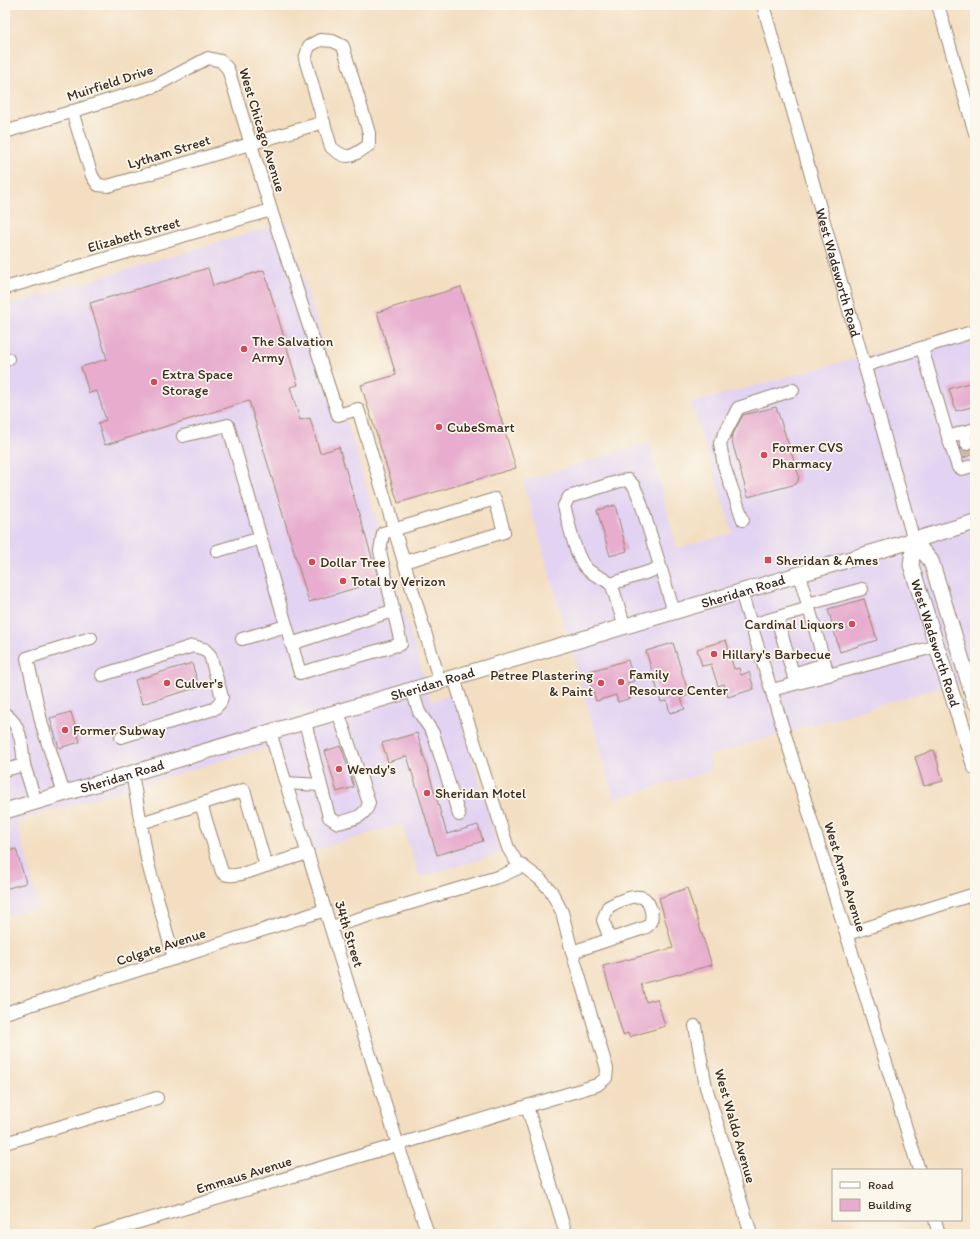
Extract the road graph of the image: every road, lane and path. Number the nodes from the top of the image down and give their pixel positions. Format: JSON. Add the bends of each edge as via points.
{"nodes":[{"id":1,"x":763,"y":5,"type":"edge"},
{"id":2,"x":938,"y":5,"type":"edge"},
{"id":3,"x":221,"y":61,"type":"joint"},
{"id":4,"x":72,"y":111,"type":"junction"},
{"id":5,"x":324,"y":122,"type":"junction"},
{"id":6,"x":5,"y":132,"type":"edge"},
{"id":7,"x":975,"y":133,"type":"edge"},
{"id":8,"x":250,"y":144,"type":"junction"},
{"id":9,"x":271,"y":210,"type":"junction"},
{"id":10,"x":5,"y":288,"type":"edge"},
{"id":11,"x":975,"y":331,"type":"edge"},
{"id":12,"x":922,"y":348,"type":"junction"},
{"id":13,"x":864,"y":366,"type":"junction"},
{"id":14,"x":793,"y":390,"type":"dead end"},
{"id":15,"x":975,"y":429,"type":"edge"},
{"id":16,"x":963,"y":432,"type":"junction"},
{"id":17,"x":183,"y":436,"type":"dead end"},
{"id":18,"x":948,"y":437,"type":"junction"},
{"id":19,"x":971,"y":457,"type":"edge"},
{"id":20,"x":743,"y":520,"type":"dead end"},
{"id":21,"x":975,"y":522,"type":"edge"},
{"id":22,"x":394,"y":529,"type":"junction"},
{"id":23,"x":261,"y":538,"type":"junction"},
{"id":24,"x":914,"y":541,"type":"junction"},
{"id":25,"x":217,"y":551,"type":"dead end"},
{"id":26,"x":404,"y":562,"type":"junction"},
{"id":27,"x":660,"y":568,"type":"junction"},
{"id":28,"x":799,"y":575,"type":"junction"},
{"id":29,"x":611,"y":584,"type":"junction"},
{"id":30,"x":862,"y":589,"type":"dead end"},
{"id":31,"x":741,"y":592,"type":"junction"},
{"id":32,"x":808,"y":606,"type":"junction"},
{"id":33,"x":392,"y":611,"type":"junction"},
{"id":34,"x":674,"y":612,"type":"junction"},
{"id":35,"x":777,"y":618,"type":"junction"},
{"id":36,"x":752,"y":625,"type":"junction"},
{"id":37,"x":286,"y":626,"type":"junction"},
{"id":38,"x":625,"y":627,"type":"junction"},
{"id":39,"x":91,"y":638,"type":"dead end"},
{"id":40,"x":242,"y":639,"type":"dead end"},
{"id":41,"x":291,"y":644,"type":"junction"},
{"id":42,"x":937,"y":646,"type":"junction"},
{"id":43,"x":827,"y":669,"type":"junction"},
{"id":44,"x":102,"y":675,"type":"dead end"},
{"id":45,"x":447,"y":680,"type":"junction"},
{"id":46,"x":412,"y":690,"type":"junction"},
{"id":47,"x":772,"y":690,"type":"junction"},
{"id":48,"x":975,"y":702,"type":"edge"},
{"id":49,"x":338,"y":712,"type":"junction"},
{"id":50,"x":5,"y":714,"type":"edge"},
{"id":51,"x":305,"y":722,"type":"junction"},
{"id":52,"x":270,"y":732,"type":"junction"},
{"id":53,"x":121,"y":737,"type":"dead end"},
{"id":54,"x":24,"y":765,"type":"junction"},
{"id":55,"x":975,"y":768,"type":"edge"},
{"id":56,"x":5,"y":770,"type":"edge"},
{"id":57,"x":132,"y":773,"type":"junction"},
{"id":58,"x":286,"y":783,"type":"junction"},
{"id":59,"x":320,"y":785,"type":"junction"},
{"id":60,"x":64,"y":794,"type":"junction"},
{"id":61,"x":36,"y":802,"type":"junction"},
{"id":62,"x":201,"y":804,"type":"junction"},
{"id":63,"x":5,"y":811,"type":"edge"},
{"id":64,"x":459,"y":815,"type":"dead end"},
{"id":65,"x":141,"y":823,"type":"junction"},
{"id":66,"x":308,"y":853,"type":"junction"},
{"id":67,"x":266,"y":866,"type":"junction"},
{"id":68,"x":523,"y":866,"type":"junction"},
{"id":69,"x":975,"y":894,"type":"edge"},
{"id":70,"x":325,"y":910,"type":"junction"},
{"id":71,"x":331,"y":927,"type":"junction"},
{"id":72,"x":847,"y":934,"type":"junction"},
{"id":73,"x":610,"y":939,"type":"dead end"},
{"id":74,"x":572,"y":952,"type":"junction"},
{"id":75,"x":174,"y":959,"type":"junction"},
{"id":76,"x":5,"y":1013,"type":"edge"},
{"id":77,"x":695,"y":1026,"type":"dead end"},
{"id":78,"x":157,"y":1098,"type":"dead end"},
{"id":79,"x":527,"y":1106,"type":"junction"},
{"id":80,"x":5,"y":1143,"type":"edge"},
{"id":81,"x":398,"y":1145,"type":"junction"},
{"id":82,"x":919,"y":1169,"type":"edge"},
{"id":83,"x":935,"y":1221,"type":"edge"},
{"id":84,"x":99,"y":1234,"type":"edge"},
{"id":85,"x":428,"y":1234,"type":"edge"},
{"id":86,"x":566,"y":1234,"type":"edge"},
{"id":87,"x":751,"y":1234,"type":"edge"},
{"id":88,"x":939,"y":1234,"type":"edge"}],
"edges":[{"from":1,"to":13,"type":"street","name":"West Wadsworth Road"},
{"from":2,"to":7,"type":"street"},
{"from":3,"to":4,"type":"street","name":"Muirfield Drive","via":[[208,58],[155,86]]},
{"from":3,"to":8,"type":"street","name":"West Chicago Avenue","via":[[228,69]]},
{"from":4,"to":6,"type":"street","name":"Muirfield Drive"},
{"from":4,"to":8,"type":"street","name":"Lytham Street","via":[[92,176],[98,185],[108,186]]},
{"from":5,"to":5,"type":"street","via":[[331,147],[340,155],[353,156],[369,145],[368,133],[343,46],[320,40],[309,46],[305,59]]},
{"from":5,"to":8,"type":"street","name":"Lytham Street"},
{"from":8,"to":9,"type":"street","name":"West Chicago Avenue"},
{"from":9,"to":10,"type":"street","name":"Elizabeth Street"},
{"from":9,"to":22,"type":"street","name":"West Chicago Avenue","via":[[338,415],[358,409]]},
{"from":11,"to":12,"type":"street"},
{"from":12,"to":13,"type":"street"},
{"from":12,"to":18,"type":"street"},
{"from":13,"to":24,"type":"street","name":"West Wadsworth Road"},
{"from":14,"to":20,"type":"street","via":[[738,408],[720,443],[724,466]]},
{"from":15,"to":16,"type":"street"},
{"from":16,"to":18,"type":"street"},
{"from":16,"to":19,"type":"street"},
{"from":17,"to":23,"type":"street","via":[[228,425]]},
{"from":18,"to":19,"type":"street","via":[[958,467],[962,469]]},
{"from":21,"to":24,"type":"main road","name":"Sheridan Road"},
{"from":22,"to":26,"type":"street","name":"Emmaus Avenue"},
{"from":22,"to":26,"type":"street","via":[[495,499],[504,532]]},
{"from":22,"to":33,"type":"street","via":[[383,532],[380,551]]},
{"from":23,"to":25,"type":"street"},
{"from":23,"to":37,"type":"street"},
{"from":24,"to":28,"type":"main road","name":"Sheridan Road"},
{"from":24,"to":42,"type":"main road","name":"West Wadsworth Road","via":[[911,565]]},
{"from":24,"to":48,"type":"main road","name":"West Wadsworth Road","via":[[931,561]]},
{"from":26,"to":45,"type":"street","name":"Emmaus Avenue"},
{"from":27,"to":29,"type":"street"},
{"from":27,"to":29,"type":"street","via":[[640,500],[634,486],[628,480],[569,497],[564,506],[578,554],[586,568]]},
{"from":27,"to":34,"type":"street"},
{"from":28,"to":31,"type":"main road","name":"Sheridan Road"},
{"from":28,"to":32,"type":"street"},
{"from":29,"to":38,"type":"street"},
{"from":30,"to":32,"type":"street"},
{"from":31,"to":34,"type":"main road","name":"Sheridan Road"},
{"from":31,"to":36,"type":"street","name":"West Ames Avenue"},
{"from":32,"to":35,"type":"street"},
{"from":32,"to":43,"type":"street"},
{"from":33,"to":41,"type":"street"},
{"from":33,"to":41,"type":"street","via":[[401,644],[300,673]]},
{"from":34,"to":38,"type":"main road","name":"Sheridan Road"},
{"from":35,"to":36,"type":"street"},
{"from":35,"to":43,"type":"street","via":[[793,674]]},
{"from":36,"to":47,"type":"street","name":"West Ames Avenue"},
{"from":37,"to":40,"type":"street"},
{"from":37,"to":41,"type":"street"},
{"from":38,"to":45,"type":"main road","name":"Sheridan Road"},
{"from":39,"to":60,"type":"street","via":[[27,658],[42,725]]},
{"from":42,"to":43,"type":"street"},
{"from":42,"to":55,"type":"main road","name":"West Wadsworth Road"},
{"from":43,"to":47,"type":"street"},
{"from":44,"to":53,"type":"street","via":[[193,646],[204,649],[210,655],[222,697],[214,709]]},
{"from":45,"to":46,"type":"main road","name":"Sheridan Road"},
{"from":45,"to":68,"type":"street","name":"Emmaus Avenue","via":[[508,848],[516,861]]},
{"from":46,"to":49,"type":"main road","name":"Sheridan Road"},
{"from":46,"to":64,"type":"street","via":[[419,712],[433,733]]},
{"from":47,"to":72,"type":"street","name":"West Ames Avenue"},
{"from":49,"to":51,"type":"main road","name":"Sheridan Road"},
{"from":49,"to":59,"type":"street","via":[[369,803],[367,811],[360,817],[338,823],[329,817]]},
{"from":50,"to":54,"type":"street","via":[[14,722],[19,733]]},
{"from":51,"to":52,"type":"main road","name":"Sheridan Road"},
{"from":51,"to":59,"type":"street"},
{"from":52,"to":57,"type":"main road","name":"Sheridan Road"},
{"from":52,"to":58,"type":"street","name":"34th Street"},
{"from":54,"to":56,"type":"street"},
{"from":54,"to":61,"type":"street"},
{"from":57,"to":60,"type":"main road","name":"Sheridan Road"},
{"from":57,"to":65,"type":"street"},
{"from":58,"to":59,"type":"street"},
{"from":58,"to":66,"type":"street","name":"34th Street"},
{"from":60,"to":61,"type":"main road","name":"Sheridan Road"},
{"from":61,"to":63,"type":"main road","name":"Sheridan Road"},
{"from":62,"to":65,"type":"street"},
{"from":62,"to":67,"type":"street","via":[[225,875],[231,876]]},
{"from":62,"to":67,"type":"street","via":[[244,790]]},
{"from":65,"to":75,"type":"street","via":[[148,864]]},
{"from":66,"to":67,"type":"street"},
{"from":66,"to":70,"type":"street","name":"34th Street"},
{"from":68,"to":71,"type":"street","via":[[501,876]]},
{"from":68,"to":74,"type":"street","name":"Emmaus Avenue","via":[[551,891],[562,912]]},
{"from":69,"to":72,"type":"street"},
{"from":70,"to":71,"type":"street","name":"34th Street"},
{"from":70,"to":75,"type":"street","name":"Colgate Avenue"},
{"from":71,"to":81,"type":"street","name":"34th Street"},
{"from":72,"to":82,"type":"street","name":"West Ames Avenue"},
{"from":73,"to":74,"type":"street"},
{"from":74,"to":79,"type":"street","name":"Emmaus Avenue","via":[[607,1069],[606,1078],[597,1085]]},
{"from":75,"to":76,"type":"street","name":"Colgate Avenue"},
{"from":77,"to":87,"type":"street","name":"West Waldo Avenue","via":[[706,1087]]},
{"from":78,"to":80,"type":"street"},
{"from":79,"to":81,"type":"street","name":"Emmaus Avenue"},
{"from":79,"to":86,"type":"street"},
{"from":81,"to":84,"type":"street","name":"Emmaus Avenue"},
{"from":81,"to":85,"type":"street","name":"34th Street"},
{"from":83,"to":88,"type":"street"}]}
